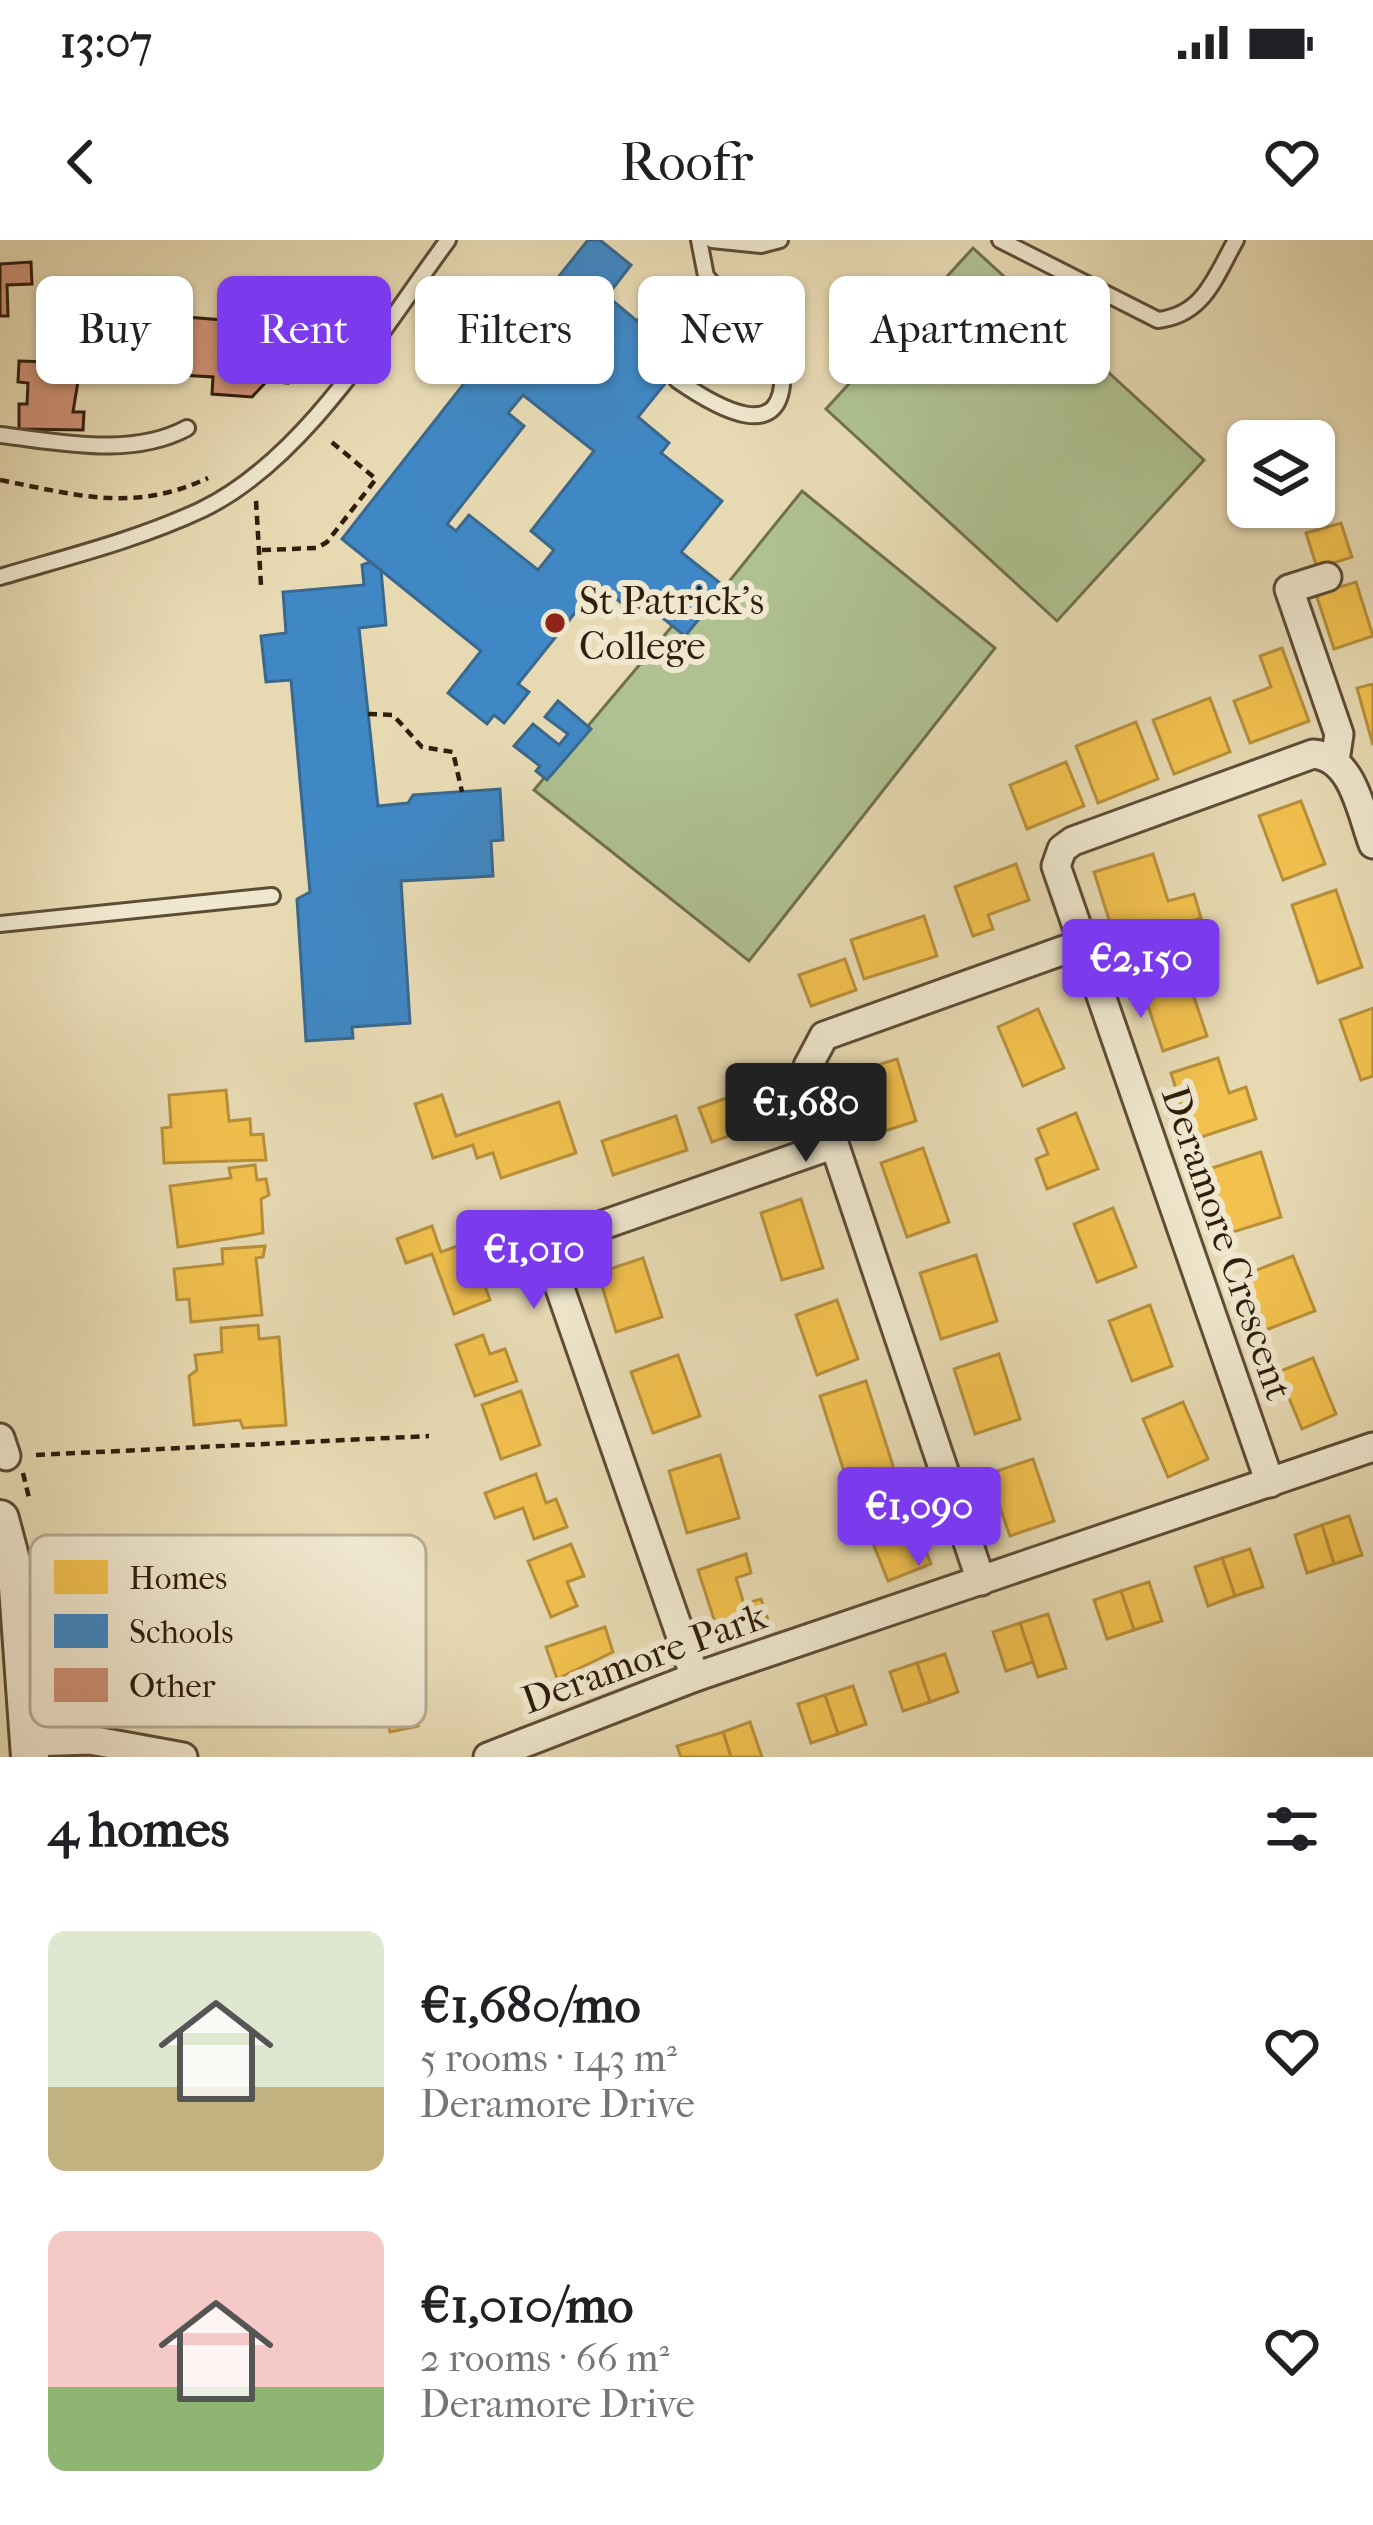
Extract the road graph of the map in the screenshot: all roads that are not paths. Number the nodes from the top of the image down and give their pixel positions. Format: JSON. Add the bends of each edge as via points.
{"nodes":[{"id":1,"x":448,"y":240,"type":"edge"},
{"id":2,"x":699,"y":240,"type":"edge"},
{"id":3,"x":712,"y":240,"type":"edge"},
{"id":4,"x":780,"y":240,"type":"edge"},
{"id":5,"x":1000,"y":240,"type":"edge"},
{"id":6,"x":1236,"y":240,"type":"edge"},
{"id":7,"x":706,"y":276,"type":"edge"},
{"id":8,"x":684,"y":384,"type":"edge"},
{"id":9,"x":782,"y":384,"type":"edge"},
{"id":10,"x":187,"y":428,"type":"dead end"},
{"id":11,"x":0,"y":435,"type":"edge"},
{"id":12,"x":0,"y":577,"type":"edge"},
{"id":13,"x":1327,"y":577,"type":"dead end"},
{"id":14,"x":1335,"y":761,"type":"junction"},
{"id":15,"x":1373,"y":844,"type":"edge"},
{"id":16,"x":272,"y":896,"type":"dead end"},
{"id":17,"x":0,"y":924,"type":"edge"},
{"id":18,"x":1081,"y":944,"type":"junction"},
{"id":19,"x":832,"y":1144,"type":"junction"},
{"id":20,"x":1373,"y":1447,"type":"edge"},
{"id":21,"x":1270,"y":1483,"type":"junction"},
{"id":22,"x":0,"y":1519,"type":"edge"},
{"id":23,"x":981,"y":1581,"type":"junction"},
{"id":24,"x":694,"y":1677,"type":"junction"},
{"id":25,"x":20,"y":1744,"type":"edge"},
{"id":26,"x":183,"y":1757,"type":"edge"},
{"id":27,"x":488,"y":1757,"type":"edge"}],
"edges":[{"from":1,"to":12,"type":"lane","via":[[325,404],[248,481],[137,536]]},
{"from":2,"to":7,"type":"lane"},
{"from":3,"to":4,"type":"lane"},
{"from":5,"to":6,"type":"lane","via":[[1158,320],[1201,304]]},
{"from":8,"to":9,"type":"lane","via":[[741,417],[776,403]]},
{"from":10,"to":11,"type":"lane","via":[[158,443]]},
{"from":13,"to":14,"type":"street","via":[[1289,589],[1339,734]]},
{"from":14,"to":15,"type":"street"},
{"from":14,"to":18,"type":"street","name":"Deramore Crescent","via":[[1309,754],[1065,845],[1056,877]]},
{"from":16,"to":17,"type":"lane"},
{"from":18,"to":19,"type":"street","via":[[824,1036],[809,1059],[808,1079]]},
{"from":18,"to":21,"type":"street","name":"Deramore Crescent"},
{"from":19,"to":23,"type":"street"},
{"from":19,"to":24,"type":"street","via":[[577,1234],[555,1261]]},
{"from":20,"to":21,"type":"street","name":"Deramore Park"},
{"from":21,"to":23,"type":"street","name":"Deramore Park"},
{"from":22,"to":25,"type":"street","via":[[18,1587]]},
{"from":23,"to":24,"type":"street","name":"Deramore Park"},
{"from":24,"to":27,"type":"street","name":"Deramore Park"},
{"from":25,"to":26,"type":"street","via":[[89,1740]]}]}
